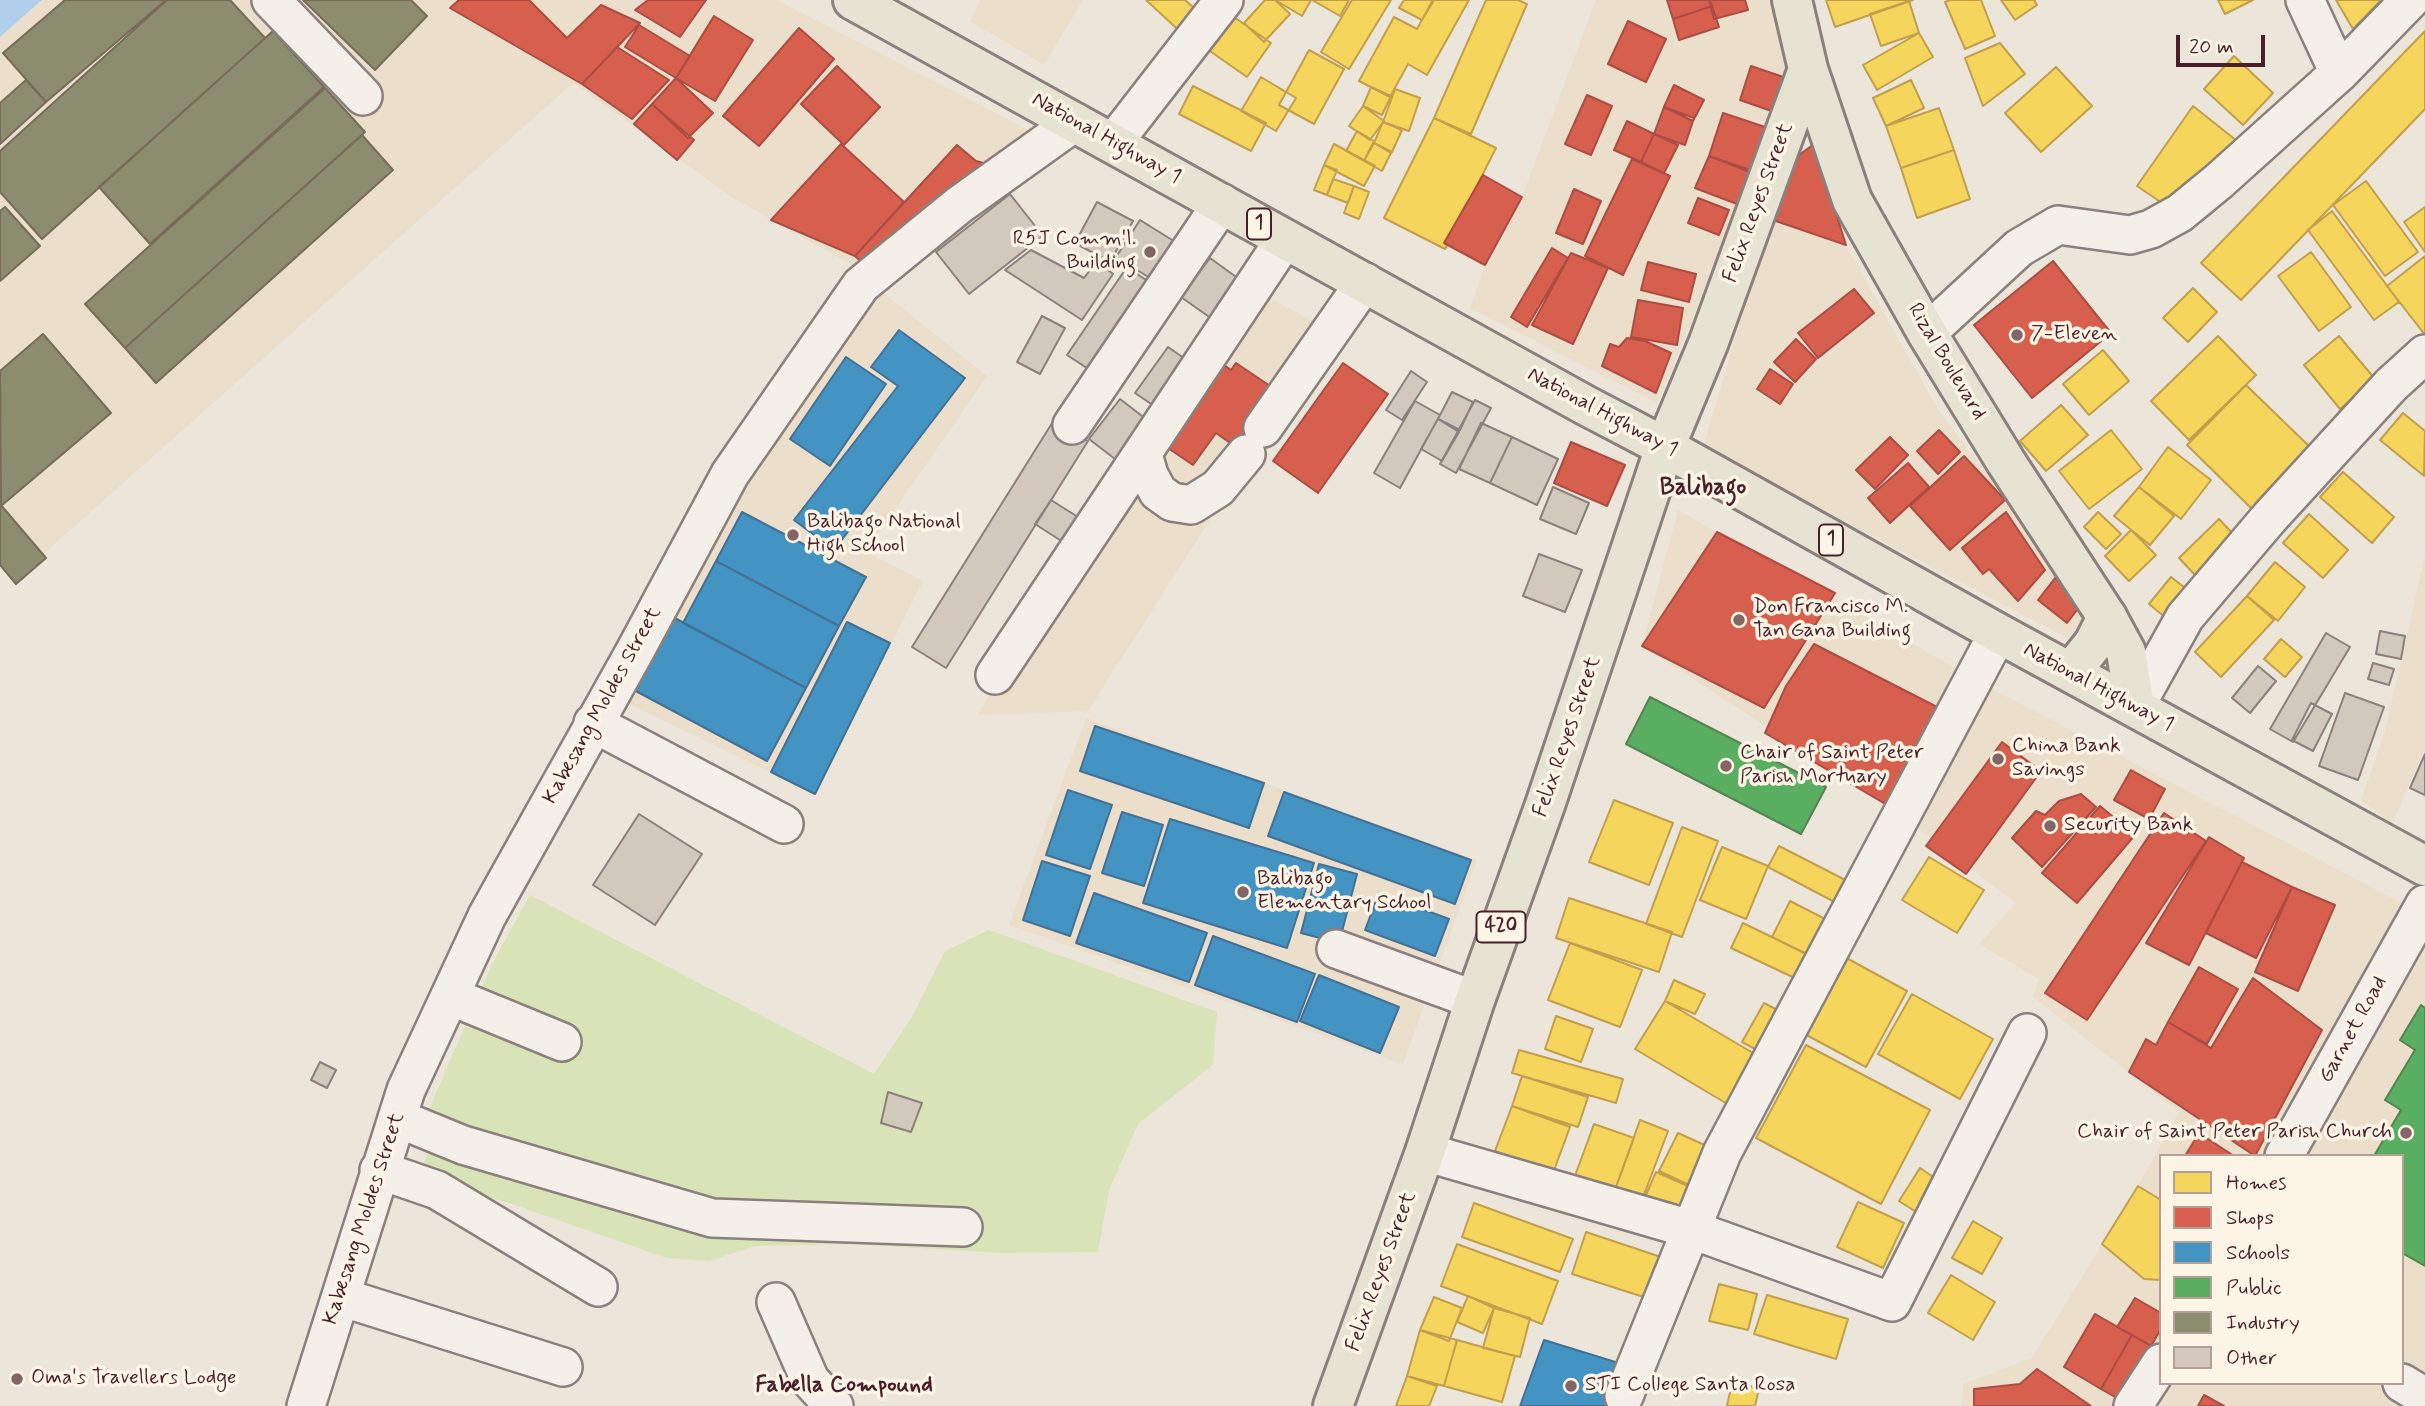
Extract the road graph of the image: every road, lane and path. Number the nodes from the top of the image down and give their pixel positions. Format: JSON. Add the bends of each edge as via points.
{"nodes":[{"id":1,"x":271,"y":0,"type":"edge"},
{"id":2,"x":853,"y":0,"type":"edge"},
{"id":3,"x":1224,"y":0,"type":"edge"},
{"id":4,"x":1792,"y":0,"type":"edge"},
{"id":5,"x":2305,"y":0,"type":"edge"},
{"id":6,"x":2410,"y":0,"type":"edge"},
{"id":7,"x":1808,"y":69,"type":"junction"},
{"id":8,"x":2339,"y":74,"type":"junction"},
{"id":9,"x":363,"y":96,"type":"dead end"},
{"id":10,"x":1075,"y":122,"type":"junction"},
{"id":11,"x":1113,"y":143,"type":"junction"},
{"id":12,"x":1222,"y":203,"type":"junction"},
{"id":13,"x":1285,"y":239,"type":"junction"},
{"id":14,"x":1365,"y":282,"type":"junction"},
{"id":15,"x":1927,"y":333,"type":"junction"},
{"id":16,"x":2425,"y":354,"type":"edge"},
{"id":17,"x":1072,"y":425,"type":"dead end"},
{"id":18,"x":1665,"y":447,"type":"junction"},
{"id":19,"x":1143,"y":453,"type":"junction"},
{"id":20,"x":2107,"y":617,"type":"junction"},
{"id":21,"x":1998,"y":633,"type":"junction"},
{"id":22,"x":2070,"y":672,"type":"junction"},
{"id":23,"x":995,"y":675,"type":"dead end"},
{"id":24,"x":2135,"y":707,"type":"junction"},
{"id":25,"x":593,"y":723,"type":"junction"},
{"id":26,"x":784,"y":824,"type":"dead end"},
{"id":27,"x":2425,"y":866,"type":"edge"},
{"id":28,"x":2425,"y":904,"type":"edge"},
{"id":29,"x":1336,"y":949,"type":"dead end"},
{"id":30,"x":450,"y":996,"type":"junction"},
{"id":31,"x":1475,"y":1000,"type":"junction"},
{"id":32,"x":2027,"y":1032,"type":"dead end"},
{"id":33,"x":562,"y":1042,"type":"dead end"},
{"id":34,"x":397,"y":1118,"type":"junction"},
{"id":35,"x":1425,"y":1152,"type":"junction"},
{"id":36,"x":2285,"y":1154,"type":"edge"},
{"id":37,"x":379,"y":1170,"type":"junction"},
{"id":38,"x":962,"y":1227,"type":"dead end"},
{"id":39,"x":1690,"y":1229,"type":"junction"},
{"id":40,"x":598,"y":1287,"type":"dead end"},
{"id":41,"x":341,"y":1297,"type":"junction"},
{"id":42,"x":776,"y":1302,"type":"dead end"},
{"id":43,"x":2159,"y":1366,"type":"edge"},
{"id":44,"x":563,"y":1367,"type":"dead end"},
{"id":45,"x":1624,"y":1396,"type":"dead end"},
{"id":46,"x":306,"y":1406,"type":"edge"},
{"id":47,"x":834,"y":1406,"type":"edge"},
{"id":48,"x":1333,"y":1406,"type":"edge"},
{"id":49,"x":2133,"y":1406,"type":"edge"}],
"edges":[{"from":1,"to":9,"type":"street"},
{"from":2,"to":10,"type":"main road","name":"National Highway 1","number":"1"},
{"from":3,"to":11,"type":"street"},
{"from":4,"to":7,"type":"main road","name":"Rizal Boulevard"},
{"from":5,"to":8,"type":"street"},
{"from":6,"to":8,"type":"street"},
{"from":7,"to":15,"type":"main road","name":"Rizal Boulevard","via":[[1852,200]]},
{"from":7,"to":18,"type":"main road","name":"Felix Reyes Street","via":[[1708,344]]},
{"from":8,"to":15,"type":"street","via":[[2180,213],[2130,235],[2058,225],[2019,248]]},
{"from":10,"to":11,"type":"main road","name":"National Highway 1","number":"1"},
{"from":10,"to":25,"type":"street","name":"Kabesang Moldes Street","via":[[959,205],[861,285],[730,474]]},
{"from":11,"to":12,"type":"main road","name":"National Highway 1","number":"1"},
{"from":12,"to":13,"type":"main road","name":"National Highway 1","number":"1"},
{"from":12,"to":17,"type":"street"},
{"from":13,"to":14,"type":"main road","name":"National Highway 1","number":"1"},
{"from":13,"to":19,"type":"street"},
{"from":14,"to":18,"type":"main road","name":"National Highway 1","number":"1"},
{"from":14,"to":19,"type":"street","via":[[1218,488],[1191,505],[1172,502],[1158,492]]},
{"from":15,"to":20,"type":"main road","name":"Rizal Boulevard"},
{"from":16,"to":24,"type":"street","via":[[2270,517],[2185,617]]},
{"from":18,"to":21,"type":"main road","name":"National Highway 1","number":"1"},
{"from":18,"to":31,"type":"main road","name":"Felix Reyes Street","number":"420"},
{"from":19,"to":23,"type":"street"},
{"from":20,"to":22,"type":"main road","via":[[2094,643]]},
{"from":20,"to":24,"type":"main road","name":"Rizal Boulevard","via":[[2126,652]]},
{"from":21,"to":22,"type":"main road","name":"National Highway 1","number":"1"},
{"from":21,"to":39,"type":"street","via":[[1722,1153]]},
{"from":22,"to":24,"type":"main road","name":"National Highway 1","number":"1"},
{"from":24,"to":27,"type":"main road","name":"National Highway 1","number":"1"},
{"from":25,"to":26,"type":"street"},
{"from":25,"to":30,"type":"street","name":"Kabesang Moldes Street","via":[[487,916]]},
{"from":28,"to":36,"type":"street","name":"Garnet Road"},
{"from":29,"to":31,"type":"street"},
{"from":30,"to":33,"type":"street"},
{"from":30,"to":34,"type":"street","name":"Kabesang Moldes Street"},
{"from":31,"to":35,"type":"main road","name":"Felix Reyes Street","number":"420"},
{"from":32,"to":39,"type":"street","via":[[1892,1302]]},
{"from":34,"to":37,"type":"street","name":"Kabesang Moldes Street"},
{"from":34,"to":38,"type":"street","via":[[463,1145],[712,1218]]},
{"from":35,"to":39,"type":"street"},
{"from":35,"to":48,"type":"main road","name":"Felix Reyes Street","number":"420"},
{"from":37,"to":40,"type":"street","via":[[437,1190]]},
{"from":37,"to":41,"type":"street","name":"Kabesang Moldes Street"},
{"from":39,"to":45,"type":"street"},
{"from":41,"to":44,"type":"street"},
{"from":41,"to":46,"type":"street","name":"Kabesang Moldes Street"},
{"from":42,"to":47,"type":"street","via":[[810,1380]]},
{"from":43,"to":49,"type":"street"}]}
